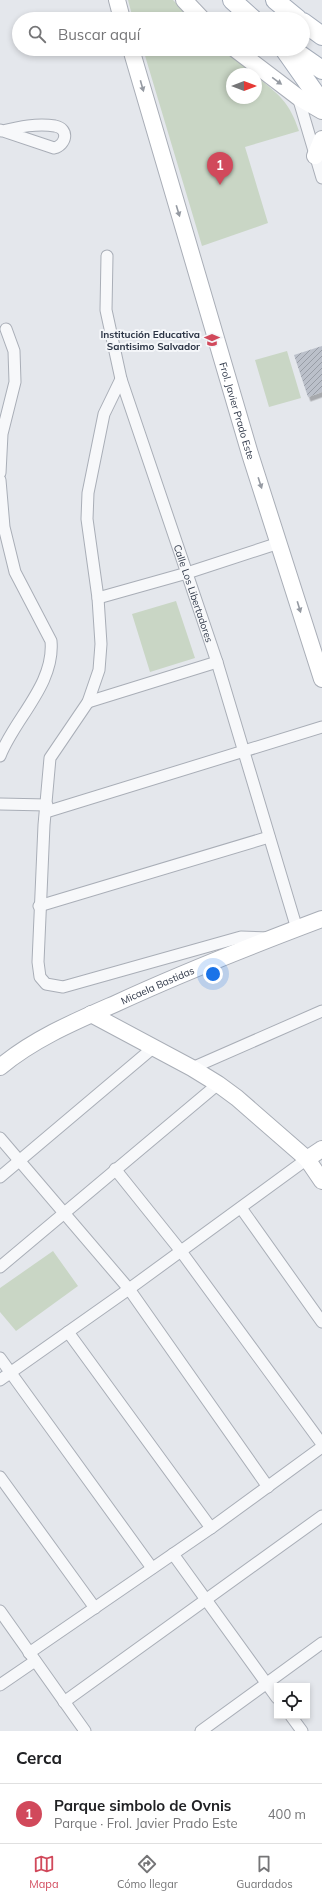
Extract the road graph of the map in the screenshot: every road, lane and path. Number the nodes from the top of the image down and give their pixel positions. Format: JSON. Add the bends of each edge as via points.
{"nodes":[{"id":1,"x":117,"y":0,"type":"edge"},
{"id":2,"x":184,"y":0,"type":"edge"},
{"id":3,"x":232,"y":0,"type":"edge"},
{"id":4,"x":275,"y":0,"type":"edge"},
{"id":5,"x":120,"y":12,"type":"edge"},
{"id":6,"x":195,"y":12,"type":"edge"},
{"id":7,"x":245,"y":12,"type":"edge"},
{"id":8,"x":290,"y":12,"type":"edge"},
{"id":9,"x":310,"y":27,"type":"edge"},
{"id":10,"x":322,"y":36,"type":"edge"},
{"id":11,"x":133,"y":56,"type":"edge"},
{"id":12,"x":244,"y":56,"type":"edge"},
{"id":13,"x":289,"y":56,"type":"edge"},
{"id":14,"x":302,"y":56,"type":"edge"},
{"id":15,"x":322,"y":70,"type":"edge"},
{"id":16,"x":298,"y":97,"type":"junction"},
{"id":17,"x":322,"y":103,"type":"edge"},
{"id":18,"x":322,"y":111,"type":"edge"},
{"id":19,"x":1,"y":131,"type":"edge"},
{"id":20,"x":322,"y":139,"type":"edge"},
{"id":21,"x":315,"y":156,"type":"junction"},
{"id":22,"x":322,"y":178,"type":"edge"},
{"id":23,"x":107,"y":256,"type":"dead end"},
{"id":24,"x":6,"y":329,"type":"dead end"},
{"id":25,"x":121,"y":380,"type":"junction"},
{"id":26,"x":0,"y":473,"type":"edge"},
{"id":27,"x":0,"y":480,"type":"edge"},
{"id":28,"x":279,"y":543,"type":"junction"},
{"id":29,"x":187,"y":573,"type":"junction"},
{"id":30,"x":98,"y":598,"type":"junction"},
{"id":31,"x":315,"y":637,"type":"edge"},
{"id":32,"x":216,"y":662,"type":"junction"},
{"id":33,"x":322,"y":679,"type":"edge"},
{"id":34,"x":88,"y":702,"type":"junction"},
{"id":35,"x":322,"y":727,"type":"edge"},
{"id":36,"x":244,"y":752,"type":"junction"},
{"id":37,"x":0,"y":756,"type":"edge"},
{"id":38,"x":0,"y":804,"type":"edge"},
{"id":39,"x":46,"y":808,"type":"junction"},
{"id":40,"x":269,"y":837,"type":"junction"},
{"id":41,"x":39,"y":906,"type":"junction"},
{"id":42,"x":322,"y":919,"type":"edge"},
{"id":43,"x":297,"y":929,"type":"junction"},
{"id":44,"x":271,"y":938,"type":"junction"},
{"id":45,"x":322,"y":1011,"type":"edge"},
{"id":46,"x":92,"y":1014,"type":"junction"},
{"id":47,"x":154,"y":1047,"type":"junction"},
{"id":48,"x":0,"y":1067,"type":"edge"},
{"id":49,"x":192,"y":1068,"type":"junction"},
{"id":50,"x":218,"y":1084,"type":"junction"},
{"id":51,"x":0,"y":1138,"type":"edge"},
{"id":52,"x":322,"y":1149,"type":"edge"},
{"id":53,"x":307,"y":1159,"type":"junction"},
{"id":54,"x":18,"y":1161,"type":"junction"},
{"id":55,"x":116,"y":1169,"type":"junction"},
{"id":56,"x":0,"y":1177,"type":"edge"},
{"id":57,"x":322,"y":1181,"type":"edge"},
{"id":58,"x":241,"y":1208,"type":"junction"},
{"id":59,"x":63,"y":1214,"type":"junction"},
{"id":60,"x":180,"y":1250,"type":"junction"},
{"id":61,"x":0,"y":1267,"type":"edge"},
{"id":62,"x":129,"y":1289,"type":"junction"},
{"id":63,"x":322,"y":1322,"type":"edge"},
{"id":64,"x":68,"y":1332,"type":"junction"},
{"id":65,"x":0,"y":1358,"type":"edge"},
{"id":66,"x":11,"y":1372,"type":"junction"},
{"id":67,"x":0,"y":1380,"type":"edge"},
{"id":68,"x":322,"y":1446,"type":"edge"},
{"id":69,"x":0,"y":1477,"type":"edge"},
{"id":70,"x":268,"y":1487,"type":"junction"},
{"id":71,"x":322,"y":1516,"type":"edge"},
{"id":72,"x":211,"y":1528,"type":"junction"},
{"id":73,"x":174,"y":1554,"type":"junction"},
{"id":74,"x":152,"y":1568,"type":"junction"},
{"id":75,"x":206,"y":1600,"type":"junction"},
{"id":76,"x":95,"y":1608,"type":"junction"},
{"id":77,"x":0,"y":1612,"type":"edge"},
{"id":78,"x":322,"y":1643,"type":"edge"},
{"id":79,"x":32,"y":1657,"type":"junction"},
{"id":80,"x":266,"y":1684,"type":"junction"},
{"id":81,"x":0,"y":1685,"type":"edge"},
{"id":82,"x":274,"y":1694,"type":"edge"},
{"id":83,"x":64,"y":1702,"type":"junction"},
{"id":84,"x":293,"y":1719,"type":"edge"},
{"id":85,"x":85,"y":1731,"type":"edge"},
{"id":86,"x":201,"y":1731,"type":"edge"},
{"id":87,"x":302,"y":1731,"type":"edge"}],
"edges":[{"from":1,"to":5,"type":"street"},
{"from":2,"to":6,"type":"street"},
{"from":3,"to":7,"type":"main road"},
{"from":4,"to":8,"type":"main road"},
{"from":9,"to":10,"type":"main road"},
{"from":11,"to":28,"type":"street","name":"Frol. Javier Prado Este","one_way":true,"via":[[250,454]]},
{"from":12,"to":16,"type":"street","one_way":true},
{"from":13,"to":17,"type":"main road"},
{"from":14,"to":15,"type":"main road"},
{"from":16,"to":18,"type":"street"},
{"from":16,"to":21,"type":"street"},
{"from":19,"to":19,"type":"street","via":[[54,148],[65,141],[65,132],[61,127],[20,126]]},
{"from":20,"to":21,"type":"street"},
{"from":21,"to":22,"type":"street"},
{"from":23,"to":25,"type":"street","name":"Calle Los Libertadores","via":[[106,310]]},
{"from":24,"to":26,"type":"street","via":[[14,351],[15,382],[2,434]]},
{"from":25,"to":29,"type":"street","name":"Calle Los Libertadores"},
{"from":25,"to":30,"type":"street","via":[[104,414],[88,493],[87,519]]},
{"from":27,"to":37,"type":"street","via":[[4,527],[15,572],[51,641],[52,651],[51,662],[30,707]]},
{"from":28,"to":29,"type":"street"},
{"from":28,"to":31,"type":"street","name":"Frol. Javier Prado Este","one_way":true},
{"from":29,"to":30,"type":"street"},
{"from":29,"to":32,"type":"street","name":"Calle Los Libertadores"},
{"from":30,"to":34,"type":"street","via":[[101,644],[99,670]]},
{"from":31,"to":33,"type":"street","name":"Frol. Javier Prado Este"},
{"from":32,"to":34,"type":"street"},
{"from":32,"to":36,"type":"street","name":"Calle Los Libertadores"},
{"from":34,"to":39,"type":"street","via":[[50,758]]},
{"from":35,"to":36,"type":"street"},
{"from":36,"to":39,"type":"street"},
{"from":36,"to":40,"type":"street","name":"Calle Los Libertadores"},
{"from":38,"to":39,"type":"street"},
{"from":39,"to":41,"type":"street"},
{"from":40,"to":41,"type":"street"},
{"from":40,"to":43,"type":"street","name":"Calle Los Libertadores"},
{"from":41,"to":44,"type":"street","via":[[40,978],[53,987],[63,987],[241,937]]},
{"from":42,"to":43,"type":"street","name":"Micaela Bastidas"},
{"from":43,"to":44,"type":"street","name":"Micaela Bastidas"},
{"from":44,"to":46,"type":"street","name":"Micaela Bastidas"},
{"from":45,"to":49,"type":"street"},
{"from":46,"to":47,"type":"street"},
{"from":46,"to":48,"type":"street","name":"Micaela Bastidas","via":[[42,1038]]},
{"from":47,"to":49,"type":"street"},
{"from":47,"to":54,"type":"street"},
{"from":49,"to":50,"type":"street"},
{"from":50,"to":53,"type":"street"},
{"from":50,"to":55,"type":"street"},
{"from":51,"to":54,"type":"street"},
{"from":52,"to":53,"type":"street"},
{"from":53,"to":57,"type":"street"},
{"from":53,"to":58,"type":"street"},
{"from":54,"to":56,"type":"street"},
{"from":54,"to":59,"type":"street"},
{"from":55,"to":59,"type":"street"},
{"from":55,"to":60,"type":"street"},
{"from":58,"to":60,"type":"street"},
{"from":58,"to":63,"type":"street"},
{"from":59,"to":61,"type":"street"},
{"from":59,"to":62,"type":"street"},
{"from":60,"to":62,"type":"street"},
{"from":60,"to":68,"type":"street"},
{"from":62,"to":64,"type":"street"},
{"from":62,"to":70,"type":"street"},
{"from":64,"to":66,"type":"street"},
{"from":64,"to":72,"type":"street"},
{"from":65,"to":66,"type":"street"},
{"from":66,"to":67,"type":"street"},
{"from":66,"to":74,"type":"street"},
{"from":68,"to":70,"type":"street"},
{"from":69,"to":76,"type":"street"},
{"from":70,"to":72,"type":"street"},
{"from":71,"to":75,"type":"street"},
{"from":72,"to":73,"type":"street"},
{"from":73,"to":74,"type":"street"},
{"from":73,"to":75,"type":"street"},
{"from":74,"to":76,"type":"street"},
{"from":75,"to":80,"type":"street"},
{"from":75,"to":83,"type":"street"},
{"from":76,"to":79,"type":"street"},
{"from":77,"to":79,"type":"street"},
{"from":78,"to":80,"type":"street"},
{"from":79,"to":81,"type":"street"},
{"from":79,"to":83,"type":"street"},
{"from":80,"to":82,"type":"street"},
{"from":80,"to":86,"type":"street"},
{"from":83,"to":85,"type":"street"},
{"from":84,"to":87,"type":"street"}]}
